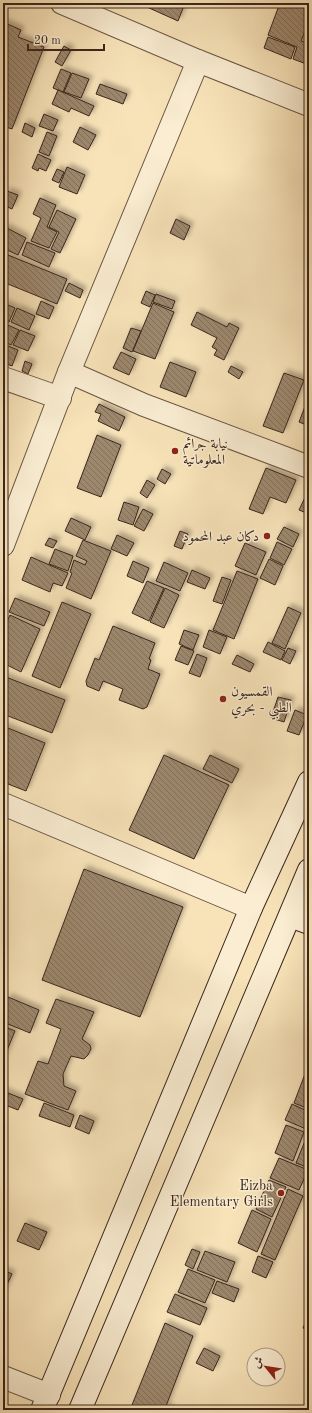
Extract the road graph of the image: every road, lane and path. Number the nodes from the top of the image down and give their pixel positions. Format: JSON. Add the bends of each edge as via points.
{"nodes":[{"id":1,"x":62,"y":3,"type":"edge"},
{"id":2,"x":198,"y":61,"type":"junction"},
{"id":3,"x":309,"y":105,"type":"edge"},
{"id":4,"x":69,"y":372,"type":"junction"},
{"id":5,"x":3,"y":378,"type":"edge"},
{"id":6,"x":60,"y":398,"type":"junction"},
{"id":7,"x":309,"y":467,"type":"edge"},
{"id":8,"x":3,"y":546,"type":"edge"},
{"id":9,"x":309,"y":782,"type":"edge"},
{"id":10,"x":3,"y":804,"type":"edge"},
{"id":11,"x":309,"y":870,"type":"edge"},
{"id":12,"x":251,"y":908,"type":"junction"},
{"id":13,"x":299,"y":920,"type":"edge"},
{"id":14,"x":3,"y":1377,"type":"edge"},
{"id":15,"x":46,"y":1402,"type":"edge"},
{"id":16,"x":85,"y":1408,"type":"edge"}],
"edges":[{"from":1,"to":2,"type":"street"},
{"from":2,"to":3,"type":"street"},
{"from":2,"to":4,"type":"street"},
{"from":4,"to":6,"type":"street"},
{"from":4,"to":7,"type":"street","via":[[144,405]]},
{"from":5,"to":6,"type":"street"},
{"from":6,"to":8,"type":"street"},
{"from":9,"to":12,"type":"street"},
{"from":10,"to":12,"type":"street"},
{"from":11,"to":13,"type":"street"},
{"from":12,"to":15,"type":"street"},
{"from":13,"to":16,"type":"street"},
{"from":14,"to":15,"type":"street"}]}
